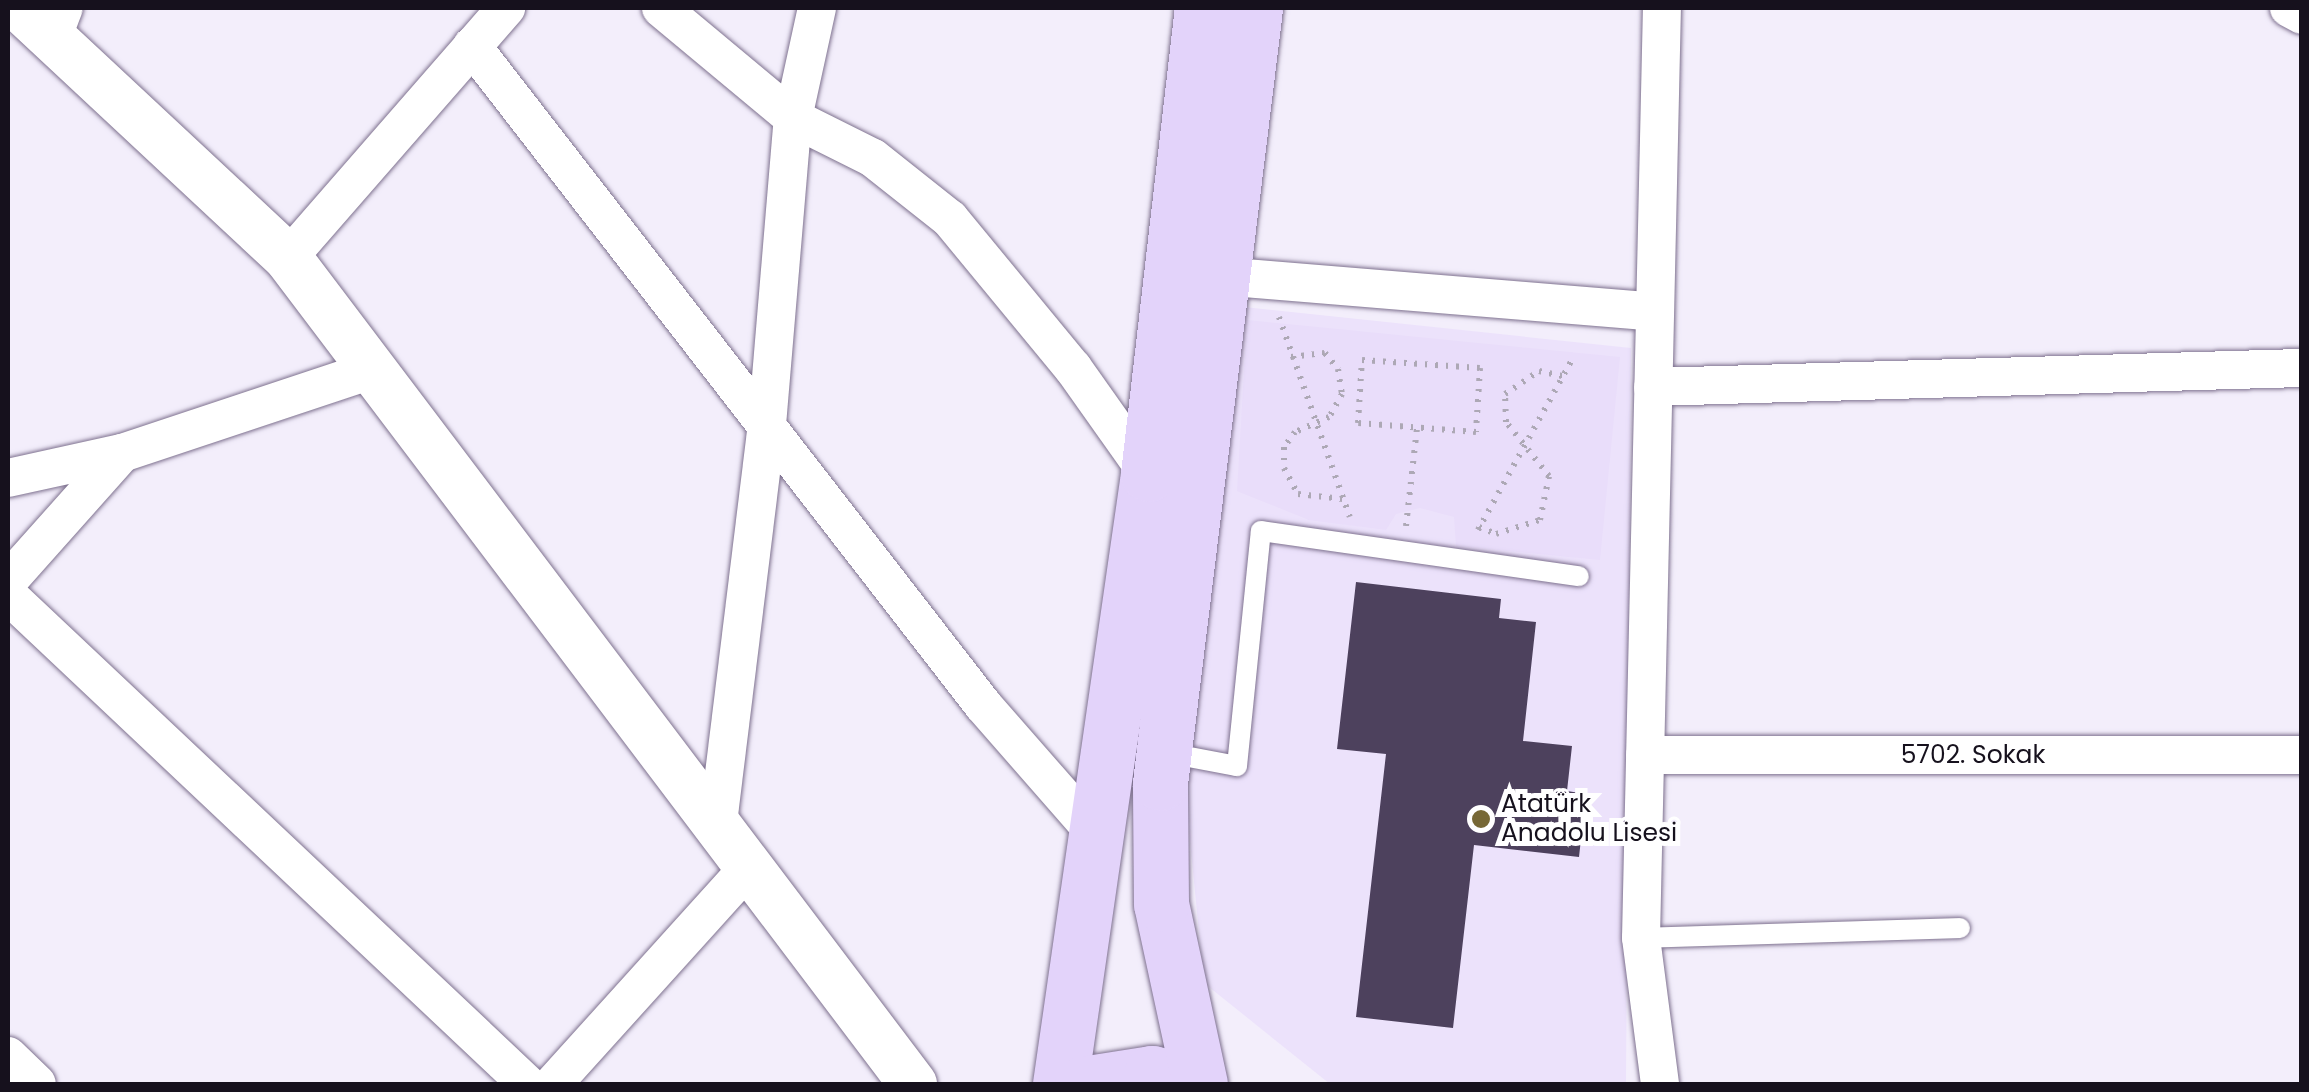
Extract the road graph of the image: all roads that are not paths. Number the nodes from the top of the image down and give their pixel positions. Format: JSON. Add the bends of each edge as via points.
{"nodes":[{"id":1,"x":506,"y":8,"type":"edge"},
{"id":2,"x":661,"y":8,"type":"edge"},
{"id":3,"x":817,"y":8,"type":"edge"},
{"id":4,"x":1202,"y":8,"type":"edge"},
{"id":5,"x":1255,"y":8,"type":"edge"},
{"id":6,"x":1662,"y":8,"type":"edge"},
{"id":7,"x":2290,"y":8,"type":"edge"},
{"id":8,"x":40,"y":15,"type":"edge"},
{"id":9,"x":2302,"y":15,"type":"edge"},
{"id":10,"x":8,"y":20,"type":"edge"},
{"id":11,"x":472,"y":46,"type":"junction"},
{"id":12,"x":793,"y":118,"type":"junction"},
{"id":13,"x":288,"y":258,"type":"junction"},
{"id":14,"x":1244,"y":278,"type":"junction"},
{"id":15,"x":1655,"y":312,"type":"junction"},
{"id":16,"x":2302,"y":368,"type":"edge"},
{"id":17,"x":368,"y":371,"type":"junction"},
{"id":18,"x":1653,"y":387,"type":"junction"},
{"id":19,"x":767,"y":425,"type":"junction"},
{"id":20,"x":122,"y":453,"type":"junction"},
{"id":21,"x":1148,"y":474,"type":"junction"},
{"id":22,"x":8,"y":478,"type":"edge"},
{"id":23,"x":1580,"y":576,"type":"dead end"},
{"id":24,"x":8,"y":581,"type":"edge"},
{"id":25,"x":8,"y":596,"type":"edge"},
{"id":26,"x":1164,"y":752,"type":"junction"},
{"id":27,"x":1645,"y":755,"type":"junction"},
{"id":28,"x":2302,"y":755,"type":"edge"},
{"id":29,"x":717,"y":831,"type":"junction"},
{"id":30,"x":1095,"y":833,"type":"junction"},
{"id":31,"x":746,"y":869,"type":"junction"},
{"id":32,"x":1960,"y":928,"type":"dead end"},
{"id":33,"x":1641,"y":938,"type":"junction"},
{"id":34,"x":8,"y":1056,"type":"edge"},
{"id":35,"x":37,"y":1084,"type":"edge"},
{"id":36,"x":527,"y":1084,"type":"edge"},
{"id":37,"x":553,"y":1084,"type":"edge"},
{"id":38,"x":913,"y":1084,"type":"edge"},
{"id":39,"x":1060,"y":1084,"type":"edge"},
{"id":40,"x":1082,"y":1084,"type":"edge"},
{"id":41,"x":1199,"y":1084,"type":"edge"},
{"id":42,"x":1660,"y":1084,"type":"edge"}],
"edges":[{"from":1,"to":11,"type":"street"},
{"from":2,"to":12,"type":"street"},
{"from":3,"to":12,"type":"street"},
{"from":4,"to":21,"type":"main road"},
{"from":5,"to":14,"type":"main road"},
{"from":6,"to":15,"type":"street"},
{"from":7,"to":9,"type":"street"},
{"from":8,"to":10,"type":"street"},
{"from":8,"to":13,"type":"street"},
{"from":11,"to":13,"type":"street"},
{"from":11,"to":19,"type":"street"},
{"from":12,"to":19,"type":"street"},
{"from":12,"to":21,"type":"street","via":[[873,158],[950,219],[1074,368]]},
{"from":13,"to":17,"type":"street"},
{"from":14,"to":15,"type":"street"},
{"from":14,"to":26,"type":"main road"},
{"from":15,"to":18,"type":"street"},
{"from":16,"to":18,"type":"street"},
{"from":17,"to":20,"type":"street"},
{"from":17,"to":29,"type":"street","via":[[560,610]]},
{"from":18,"to":27,"type":"street"},
{"from":19,"to":29,"type":"street"},
{"from":19,"to":30,"type":"street","via":[[983,705]]},
{"from":20,"to":22,"type":"street"},
{"from":20,"to":24,"type":"street"},
{"from":21,"to":30,"type":"main road"},
{"from":23,"to":26,"type":"lane","via":[[1261,531],[1237,766]]},
{"from":25,"to":36,"type":"street"},
{"from":26,"to":41,"type":"main road","via":[[1161,904]]},
{"from":27,"to":28,"type":"street","name":"5702. Sokak"},
{"from":27,"to":33,"type":"street"},
{"from":29,"to":31,"type":"street"},
{"from":30,"to":39,"type":"main road"},
{"from":31,"to":37,"type":"street"},
{"from":31,"to":38,"type":"street"},
{"from":32,"to":33,"type":"lane"},
{"from":33,"to":42,"type":"street"},
{"from":34,"to":35,"type":"street"},
{"from":40,"to":41,"type":"main road","via":[[1152,1074]]}]}
